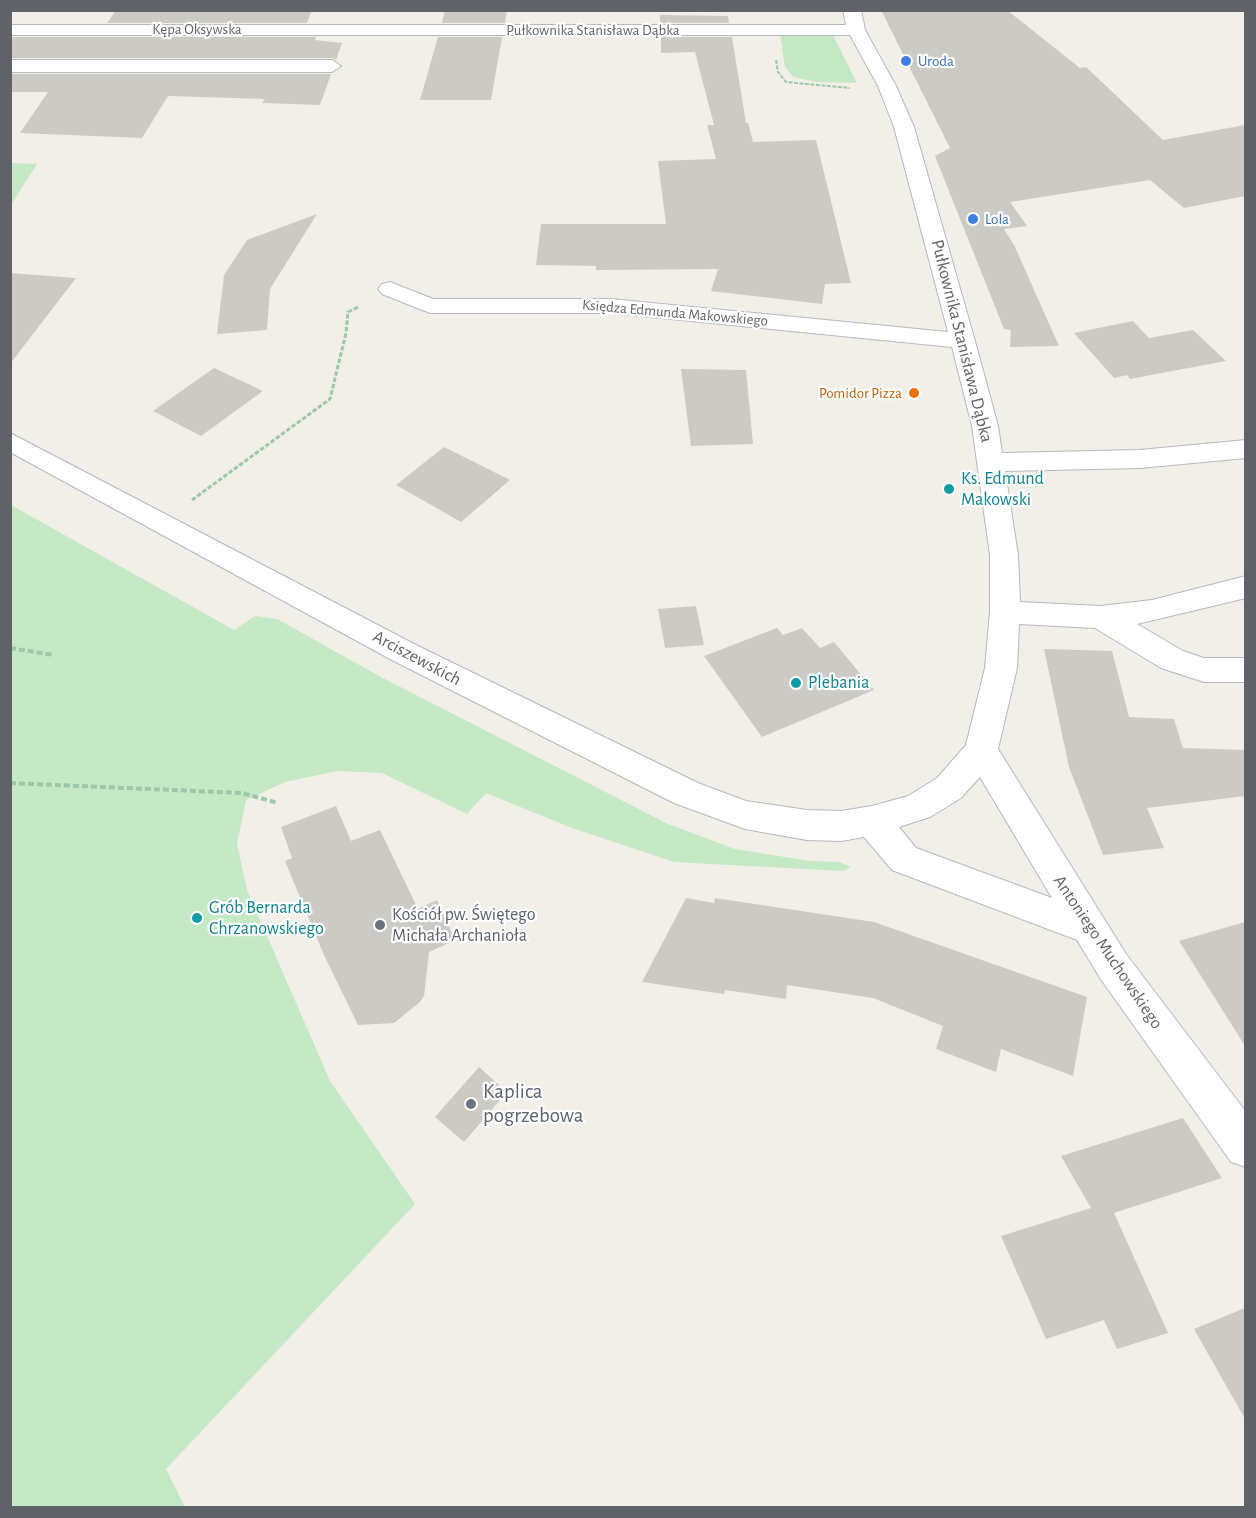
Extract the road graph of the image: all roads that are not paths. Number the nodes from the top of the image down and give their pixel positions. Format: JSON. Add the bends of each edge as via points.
{"nodes":[{"id":1,"x":854,"y":20,"type":"edge"},
{"id":2,"x":366,"y":29,"type":"joint"},
{"id":3,"x":20,"y":30,"type":"edge"},
{"id":4,"x":10,"y":54,"type":"edge"},
{"id":5,"x":10,"y":66,"type":"edge"},
{"id":6,"x":332,"y":66,"type":"dead end"},
{"id":7,"x":390,"y":289,"type":"dead end"},
{"id":8,"x":963,"y":341,"type":"junction"},
{"id":9,"x":10,"y":441,"type":"edge"},
{"id":10,"x":1245,"y":448,"type":"edge"},
{"id":11,"x":992,"y":462,"type":"junction"},
{"id":12,"x":1245,"y":587,"type":"edge"},
{"id":13,"x":1005,"y":612,"type":"junction"},
{"id":14,"x":1101,"y":617,"type":"junction"},
{"id":15,"x":1245,"y":670,"type":"edge"},
{"id":16,"x":981,"y":750,"type":"junction"},
{"id":17,"x":856,"y":824,"type":"junction"},
{"id":18,"x":1089,"y":928,"type":"junction"},
{"id":19,"x":1245,"y":1147,"type":"edge"}],
"edges":[{"from":1,"to":2,"type":"street","name":"Pułkownika Stanisława Dąbka","via":[[769,30]]},
{"from":1,"to":8,"type":"street","name":"Pułkownika Stanisława Dąbka","via":[[907,136]]},
{"from":2,"to":3,"type":"street","name":"Kępa Oksywska"},
{"from":3,"to":4,"type":"street","name":"Kępa Oksywska"},
{"from":5,"to":6,"type":"street"},
{"from":7,"to":8,"type":"street","name":"Księdza Edmunda Makowskiego","via":[[430,306],[611,306]]},
{"from":8,"to":11,"type":"street","name":"Pułkownika Stanisława Dąbka"},
{"from":9,"to":17,"type":"street","name":"Arciszewskich","via":[[413,657],[686,793],[745,815],[807,825]]},
{"from":10,"to":11,"type":"street","via":[[1140,459]]},
{"from":11,"to":13,"type":"street","name":"Pułkownika Stanisława Dąbka","via":[[1004,555]]},
{"from":12,"to":14,"type":"street","via":[[1152,610]]},
{"from":13,"to":14,"type":"street"},
{"from":13,"to":16,"type":"street","name":"Pułkownika Stanisława Dąbka","via":[[1001,668]]},
{"from":14,"to":15,"type":"street","via":[[1172,660],[1204,670]]},
{"from":16,"to":17,"type":"street","name":"Pułkownika Stanisława Dąbka","via":[[949,788],[918,807]]},
{"from":16,"to":18,"type":"street","name":"Antoniego Muchowskiego"},
{"from":17,"to":18,"type":"street","via":[[904,859]]},
{"from":18,"to":19,"type":"street","name":"Antoniego Muchowskiego"}]}
